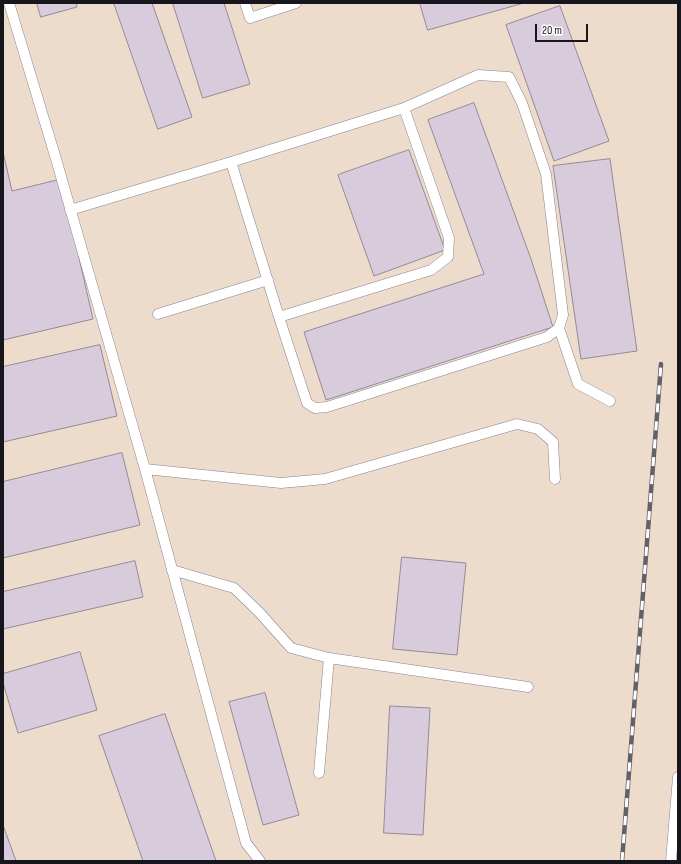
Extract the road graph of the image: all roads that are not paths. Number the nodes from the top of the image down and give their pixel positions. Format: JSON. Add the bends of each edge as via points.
{"nodes":[{"id":1,"x":9,"y":3,"type":"edge"},
{"id":2,"x":245,"y":3,"type":"edge"},
{"id":3,"x":296,"y":3,"type":"edge"},
{"id":4,"x":404,"y":108,"type":"junction"},
{"id":5,"x":231,"y":162,"type":"junction"},
{"id":6,"x":70,"y":210,"type":"junction"},
{"id":7,"x":268,"y":280,"type":"junction"},
{"id":8,"x":158,"y":314,"type":"dead end"},
{"id":9,"x":279,"y":317,"type":"junction"},
{"id":10,"x":559,"y":328,"type":"junction"},
{"id":11,"x":610,"y":401,"type":"dead end"},
{"id":12,"x":145,"y":469,"type":"junction"},
{"id":13,"x":555,"y":479,"type":"dead end"},
{"id":14,"x":172,"y":570,"type":"junction"},
{"id":15,"x":329,"y":658,"type":"junction"},
{"id":16,"x":528,"y":687,"type":"dead end"},
{"id":17,"x":319,"y":773,"type":"dead end"},
{"id":18,"x":678,"y":777,"type":"edge"},
{"id":19,"x":260,"y":861,"type":"edge"},
{"id":20,"x":671,"y":861,"type":"edge"}],
"edges":[{"from":1,"to":6,"type":"lane"},
{"from":2,"to":3,"type":"lane","via":[[250,18]]},
{"from":4,"to":5,"type":"lane"},
{"from":4,"to":9,"type":"lane","via":[[449,238],[448,256],[430,270]]},
{"from":4,"to":10,"type":"lane","via":[[478,75],[509,78],[522,103],[546,174],[563,315]]},
{"from":5,"to":6,"type":"lane"},
{"from":5,"to":7,"type":"lane"},
{"from":6,"to":12,"type":"lane"},
{"from":7,"to":8,"type":"lane"},
{"from":7,"to":9,"type":"lane"},
{"from":9,"to":10,"type":"lane","via":[[307,403],[315,408],[327,407],[547,337]]},
{"from":10,"to":11,"type":"lane","via":[[578,384]]},
{"from":12,"to":13,"type":"lane","via":[[281,483],[325,479],[517,424],[538,429],[553,442]]},
{"from":12,"to":14,"type":"lane"},
{"from":14,"to":15,"type":"lane","via":[[234,588],[291,648]]},
{"from":14,"to":19,"type":"lane","via":[[246,843]]},
{"from":15,"to":16,"type":"lane"},
{"from":15,"to":17,"type":"lane"},
{"from":18,"to":20,"type":"lane"}]}
